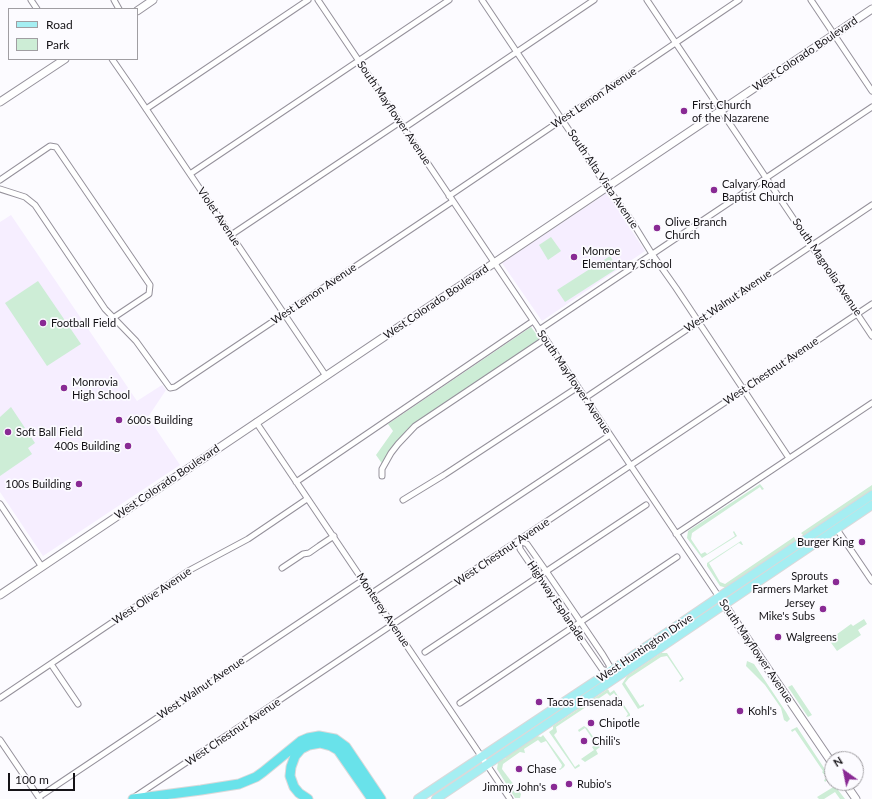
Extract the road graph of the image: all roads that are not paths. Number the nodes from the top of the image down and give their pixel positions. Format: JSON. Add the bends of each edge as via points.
{"nodes":[{"id":1,"x":153,"y":0,"type":"edge"},
{"id":2,"x":308,"y":0,"type":"edge"},
{"id":3,"x":318,"y":0,"type":"edge"},
{"id":4,"x":449,"y":0,"type":"edge"},
{"id":5,"x":482,"y":0,"type":"edge"},
{"id":6,"x":594,"y":0,"type":"edge"},
{"id":7,"x":647,"y":0,"type":"edge"},
{"id":8,"x":739,"y":0,"type":"edge"},
{"id":9,"x":811,"y":0,"type":"edge"},
{"id":10,"x":872,"y":9,"type":"edge"},
{"id":11,"x":138,"y":10,"type":"edge"},
{"id":12,"x":834,"y":34,"type":"junction"},
{"id":13,"x":676,"y":42,"type":"junction"},
{"id":14,"x":516,"y":52,"type":"junction"},
{"id":15,"x":63,"y":60,"type":"edge"},
{"id":16,"x":113,"y":60,"type":"edge"},
{"id":17,"x":359,"y":61,"type":"junction"},
{"id":18,"x":872,"y":91,"type":"edge"},
{"id":19,"x":0,"y":102,"type":"edge"},
{"id":20,"x":872,"y":107,"type":"edge"},
{"id":21,"x":146,"y":109,"type":"junction"},
{"id":22,"x":721,"y":110,"type":"junction"},
{"id":23,"x":562,"y":119,"type":"junction"},
{"id":24,"x":400,"y":122,"type":"junction"},
{"id":25,"x":404,"y":128,"type":"junction"},
{"id":26,"x":190,"y":174,"type":"junction"},
{"id":27,"x":767,"y":178,"type":"junction"},
{"id":28,"x":0,"y":180,"type":"edge"},
{"id":29,"x":607,"y":187,"type":"junction"},
{"id":30,"x":0,"y":189,"type":"edge"},
{"id":31,"x":449,"y":196,"type":"junction"},
{"id":32,"x":453,"y":202,"type":"junction"},
{"id":33,"x":872,"y":204,"type":"edge"},
{"id":34,"x":231,"y":235,"type":"junction"},
{"id":35,"x":812,"y":245,"type":"junction"},
{"id":36,"x":652,"y":254,"type":"junction"},
{"id":37,"x":494,"y":263,"type":"junction"},
{"id":38,"x":872,"y":304,"type":"edge"},
{"id":39,"x":284,"y":313,"type":"junction"},
{"id":40,"x":858,"y":313,"type":"junction"},
{"id":41,"x":112,"y":318,"type":"junction"},
{"id":42,"x":533,"y":321,"type":"junction"},
{"id":43,"x":698,"y":321,"type":"junction"},
{"id":44,"x":539,"y":330,"type":"junction"},
{"id":45,"x":872,"y":336,"type":"edge"},
{"id":46,"x":545,"y":338,"type":"junction"},
{"id":47,"x":326,"y":376,"type":"junction"},
{"id":48,"x":578,"y":387,"type":"junction"},
{"id":49,"x":744,"y":390,"type":"junction"},
{"id":50,"x":585,"y":398,"type":"junction"},
{"id":51,"x":872,"y":403,"type":"edge"},
{"id":52,"x":256,"y":422,"type":"junction"},
{"id":53,"x":610,"y":435,"type":"junction"},
{"id":54,"x":789,"y":458,"type":"junction"},
{"id":55,"x":630,"y":466,"type":"junction"},
{"id":56,"x":382,"y":476,"type":"dead end"},
{"id":57,"x":296,"y":482,"type":"junction"},
{"id":58,"x":872,"y":495,"type":"edge"},
{"id":59,"x":307,"y":500,"type":"junction"},
{"id":60,"x":403,"y":500,"type":"dead end"},
{"id":61,"x":0,"y":504,"type":"edge"},
{"id":62,"x":646,"y":505,"type":"dead end"},
{"id":63,"x":872,"y":505,"type":"edge"},
{"id":64,"x":856,"y":506,"type":"junction"},
{"id":65,"x":836,"y":528,"type":"junction"},
{"id":66,"x":676,"y":534,"type":"junction"},
{"id":67,"x":814,"y":534,"type":"junction"},
{"id":68,"x":334,"y":536,"type":"junction"},
{"id":69,"x":519,"y":541,"type":"junction"},
{"id":70,"x":677,"y":557,"type":"dead end"},
{"id":71,"x":794,"y":557,"type":"junction"},
{"id":72,"x":42,"y":567,"type":"junction"},
{"id":73,"x":282,"y":568,"type":"dead end"},
{"id":74,"x":546,"y":571,"type":"junction"},
{"id":75,"x":538,"y":576,"type":"junction"},
{"id":76,"x":363,"y":580,"type":"junction"},
{"id":77,"x":872,"y":581,"type":"edge"},
{"id":78,"x":372,"y":593,"type":"junction"},
{"id":79,"x":0,"y":595,"type":"edge"},
{"id":80,"x":720,"y":597,"type":"junction"},
{"id":81,"x":724,"y":604,"type":"junction"},
{"id":82,"x":580,"y":622,"type":"junction"},
{"id":83,"x":393,"y":625,"type":"junction"},
{"id":84,"x":572,"y":627,"type":"junction"},
{"id":85,"x":425,"y":652,"type":"dead end"},
{"id":86,"x":51,"y":664,"type":"junction"},
{"id":87,"x":612,"y":676,"type":"junction"},
{"id":88,"x":0,"y":698,"type":"edge"},
{"id":89,"x":78,"y":704,"type":"dead end"},
{"id":90,"x":460,"y":704,"type":"dead end"},
{"id":91,"x":0,"y":740,"type":"edge"},
{"id":92,"x":824,"y":751,"type":"edge"},
{"id":93,"x":482,"y":757,"type":"junction"},
{"id":94,"x":487,"y":764,"type":"junction"},
{"id":95,"x":40,"y":798,"type":"edge"},
{"id":96,"x":133,"y":799,"type":"edge"},
{"id":97,"x":308,"y":799,"type":"edge"},
{"id":98,"x":372,"y":799,"type":"edge"},
{"id":99,"x":381,"y":799,"type":"edge"},
{"id":100,"x":418,"y":799,"type":"edge"},
{"id":101,"x":436,"y":799,"type":"edge"},
{"id":102,"x":510,"y":799,"type":"edge"}],
"edges":[{"from":1,"to":11,"type":"street"},
{"from":2,"to":21,"type":"street"},
{"from":3,"to":17,"type":"street","name":"South Mayflower Avenue"},
{"from":4,"to":17,"type":"street"},
{"from":5,"to":14,"type":"street","name":"South Alta Vista Avenue"},
{"from":6,"to":14,"type":"street"},
{"from":7,"to":13,"type":"street","name":"South Magnolia Avenue"},
{"from":8,"to":13,"type":"street","name":"West Lemon Avenue"},
{"from":9,"to":12,"type":"street"},
{"from":10,"to":12,"type":"street","name":"West Colorado Boulevard"},
{"from":12,"to":18,"type":"street"},
{"from":12,"to":22,"type":"street","name":"West Colorado Boulevard"},
{"from":13,"to":22,"type":"street","name":"South Magnolia Avenue"},
{"from":13,"to":23,"type":"street","name":"West Lemon Avenue"},
{"from":14,"to":23,"type":"street","name":"South Alta Vista Avenue"},
{"from":14,"to":25,"type":"street"},
{"from":15,"to":19,"type":"street"},
{"from":16,"to":21,"type":"street","name":"Violet Avenue"},
{"from":17,"to":24,"type":"street","name":"South Mayflower Avenue"},
{"from":17,"to":26,"type":"street"},
{"from":20,"to":27,"type":"street"},
{"from":21,"to":26,"type":"street","name":"Violet Avenue"},
{"from":22,"to":27,"type":"street","name":"South Magnolia Avenue"},
{"from":22,"to":29,"type":"street","name":"West Colorado Boulevard"},
{"from":23,"to":29,"type":"street","name":"South Alta Vista Avenue"},
{"from":23,"to":31,"type":"street","name":"West Lemon Avenue"},
{"from":24,"to":25,"type":"street","name":"South Mayflower Avenue"},
{"from":24,"to":34,"type":"street"},
{"from":25,"to":31,"type":"street","name":"South Mayflower Avenue"},
{"from":26,"to":34,"type":"street","name":"Violet Avenue"},
{"from":27,"to":35,"type":"street","name":"South Magnolia Avenue"},
{"from":27,"to":36,"type":"street"},
{"from":28,"to":41,"type":"street","via":[[50,146],[56,147],[150,285],[149,294]]},
{"from":29,"to":36,"type":"street","name":"South Alta Vista Avenue"},
{"from":29,"to":37,"type":"street","name":"West Colorado Boulevard"},
{"from":30,"to":41,"type":"street","via":[[25,197],[35,205]]},
{"from":31,"to":32,"type":"street","name":"South Mayflower Avenue"},
{"from":32,"to":37,"type":"street","name":"South Mayflower Avenue"},
{"from":32,"to":39,"type":"street","name":"West Lemon Avenue"},
{"from":33,"to":35,"type":"street","name":"West Walnut Avenue"},
{"from":34,"to":39,"type":"street","name":"Violet Avenue"},
{"from":35,"to":40,"type":"street","name":"South Magnolia Avenue"},
{"from":35,"to":43,"type":"street","name":"West Walnut Avenue"},
{"from":36,"to":43,"type":"street","name":"South Alta Vista Avenue"},
{"from":36,"to":44,"type":"street"},
{"from":37,"to":42,"type":"street","name":"South Mayflower Avenue"},
{"from":37,"to":47,"type":"street","name":"West Colorado Boulevard"},
{"from":38,"to":40,"type":"street","name":"West Chestnut Avenue"},
{"from":39,"to":41,"type":"street","name":"West Lemon Avenue","via":[[170,388],[136,341]]},
{"from":39,"to":47,"type":"street","name":"Violet Avenue"},
{"from":40,"to":45,"type":"street","name":"South Magnolia Avenue"},
{"from":40,"to":49,"type":"street","name":"West Chestnut Avenue"},
{"from":42,"to":44,"type":"street","name":"South Mayflower Avenue"},
{"from":42,"to":57,"type":"street"},
{"from":43,"to":49,"type":"street","name":"South Alta Vista Avenue"},
{"from":43,"to":50,"type":"street","name":"West Walnut Avenue"},
{"from":44,"to":46,"type":"street","name":"South Mayflower Avenue"},
{"from":46,"to":48,"type":"street","name":"South Mayflower Avenue"},
{"from":46,"to":56,"type":"street","via":[[416,426],[391,453],[382,469]]},
{"from":47,"to":52,"type":"street","name":"West Colorado Boulevard"},
{"from":48,"to":50,"type":"street","name":"South Mayflower Avenue"},
{"from":48,"to":60,"type":"street"},
{"from":49,"to":54,"type":"street","name":"South Alta Vista Avenue"},
{"from":49,"to":55,"type":"street","name":"West Chestnut Avenue"},
{"from":50,"to":53,"type":"street","name":"South Mayflower Avenue"},
{"from":51,"to":54,"type":"street"},
{"from":52,"to":57,"type":"street","name":"Monterey Avenue"},
{"from":52,"to":72,"type":"street","name":"West Colorado Boulevard"},
{"from":53,"to":55,"type":"street","name":"South Mayflower Avenue"},
{"from":53,"to":78,"type":"street"},
{"from":54,"to":66,"type":"street"},
{"from":55,"to":66,"type":"street","name":"South Mayflower Avenue"},
{"from":55,"to":69,"type":"street","name":"West Chestnut Avenue"},
{"from":57,"to":59,"type":"street","name":"Monterey Avenue"},
{"from":58,"to":64,"type":"main road","name":"West Huntington Drive"},
{"from":59,"to":68,"type":"street","name":"Monterey Avenue"},
{"from":59,"to":86,"type":"street","name":"West Olive Avenue","via":[[248,540],[190,570]]},
{"from":61,"to":72,"type":"street"},
{"from":62,"to":74,"type":"street"},
{"from":63,"to":65,"type":"main road","name":"West Huntington Drive"},
{"from":64,"to":65,"type":"main road","via":[[838,522]]},
{"from":64,"to":67,"type":"main road","name":"West Huntington Drive"},
{"from":65,"to":71,"type":"main road","name":"West Huntington Drive"},
{"from":65,"to":77,"type":"street"},
{"from":66,"to":80,"type":"street","name":"South Mayflower Avenue"},
{"from":67,"to":71,"type":"main road","via":[[812,539],[794,552]]},
{"from":67,"to":80,"type":"main road","name":"West Huntington Drive"},
{"from":68,"to":73,"type":"street"},
{"from":68,"to":76,"type":"street","name":"Monterey Avenue"},
{"from":69,"to":74,"type":"street","name":"Highway Esplanade","via":[[527,544]]},
{"from":69,"to":75,"type":"street","name":"Highway Esplanade","via":[[520,549]]},
{"from":69,"to":83,"type":"street","name":"West Chestnut Avenue"},
{"from":70,"to":82,"type":"street"},
{"from":71,"to":81,"type":"main road","name":"West Huntington Drive"},
{"from":72,"to":79,"type":"street","name":"West Colorado Boulevard"},
{"from":74,"to":75,"type":"street"},
{"from":74,"to":82,"type":"street","name":"Highway Esplanade"},
{"from":75,"to":84,"type":"street","name":"Highway Esplanade"},
{"from":75,"to":85,"type":"street"},
{"from":76,"to":78,"type":"street","name":"Monterey Avenue"},
{"from":76,"to":95,"type":"street","name":"West Walnut Avenue"},
{"from":78,"to":83,"type":"street","name":"Monterey Avenue"},
{"from":80,"to":81,"type":"street","name":"South Mayflower Avenue"},
{"from":80,"to":87,"type":"main road","name":"West Huntington Drive"},
{"from":81,"to":87,"type":"main road","name":"West Huntington Drive"},
{"from":81,"to":92,"type":"street","name":"South Mayflower Avenue"},
{"from":82,"to":84,"type":"street"},
{"from":82,"to":87,"type":"street","name":"Highway Esplanade","via":[[609,665]]},
{"from":83,"to":93,"type":"street","name":"Monterey Avenue"},
{"from":83,"to":96,"type":"street","name":"West Chestnut Avenue"},
{"from":84,"to":87,"type":"street","name":"Highway Esplanade","via":[[602,669]]},
{"from":84,"to":90,"type":"street"},
{"from":86,"to":88,"type":"street","name":"West Olive Avenue"},
{"from":86,"to":89,"type":"street"},
{"from":87,"to":93,"type":"main road","name":"West Huntington Drive"},
{"from":87,"to":94,"type":"main road","name":"West Huntington Drive"},
{"from":91,"to":95,"type":"street"},
{"from":93,"to":94,"type":"street","name":"Monterey Avenue"},
{"from":93,"to":100,"type":"main road","name":"West Huntington Drive"},
{"from":94,"to":101,"type":"main road","name":"West Huntington Drive"},
{"from":94,"to":102,"type":"street","name":"Monterey Avenue"},
{"from":96,"to":99,"type":"highway","via":[[239,784],[263,772],[301,741],[319,736],[335,739],[346,747]]},
{"from":97,"to":98,"type":"highway","via":[[294,787],[290,767],[301,749],[320,743],[338,750]]}]}
